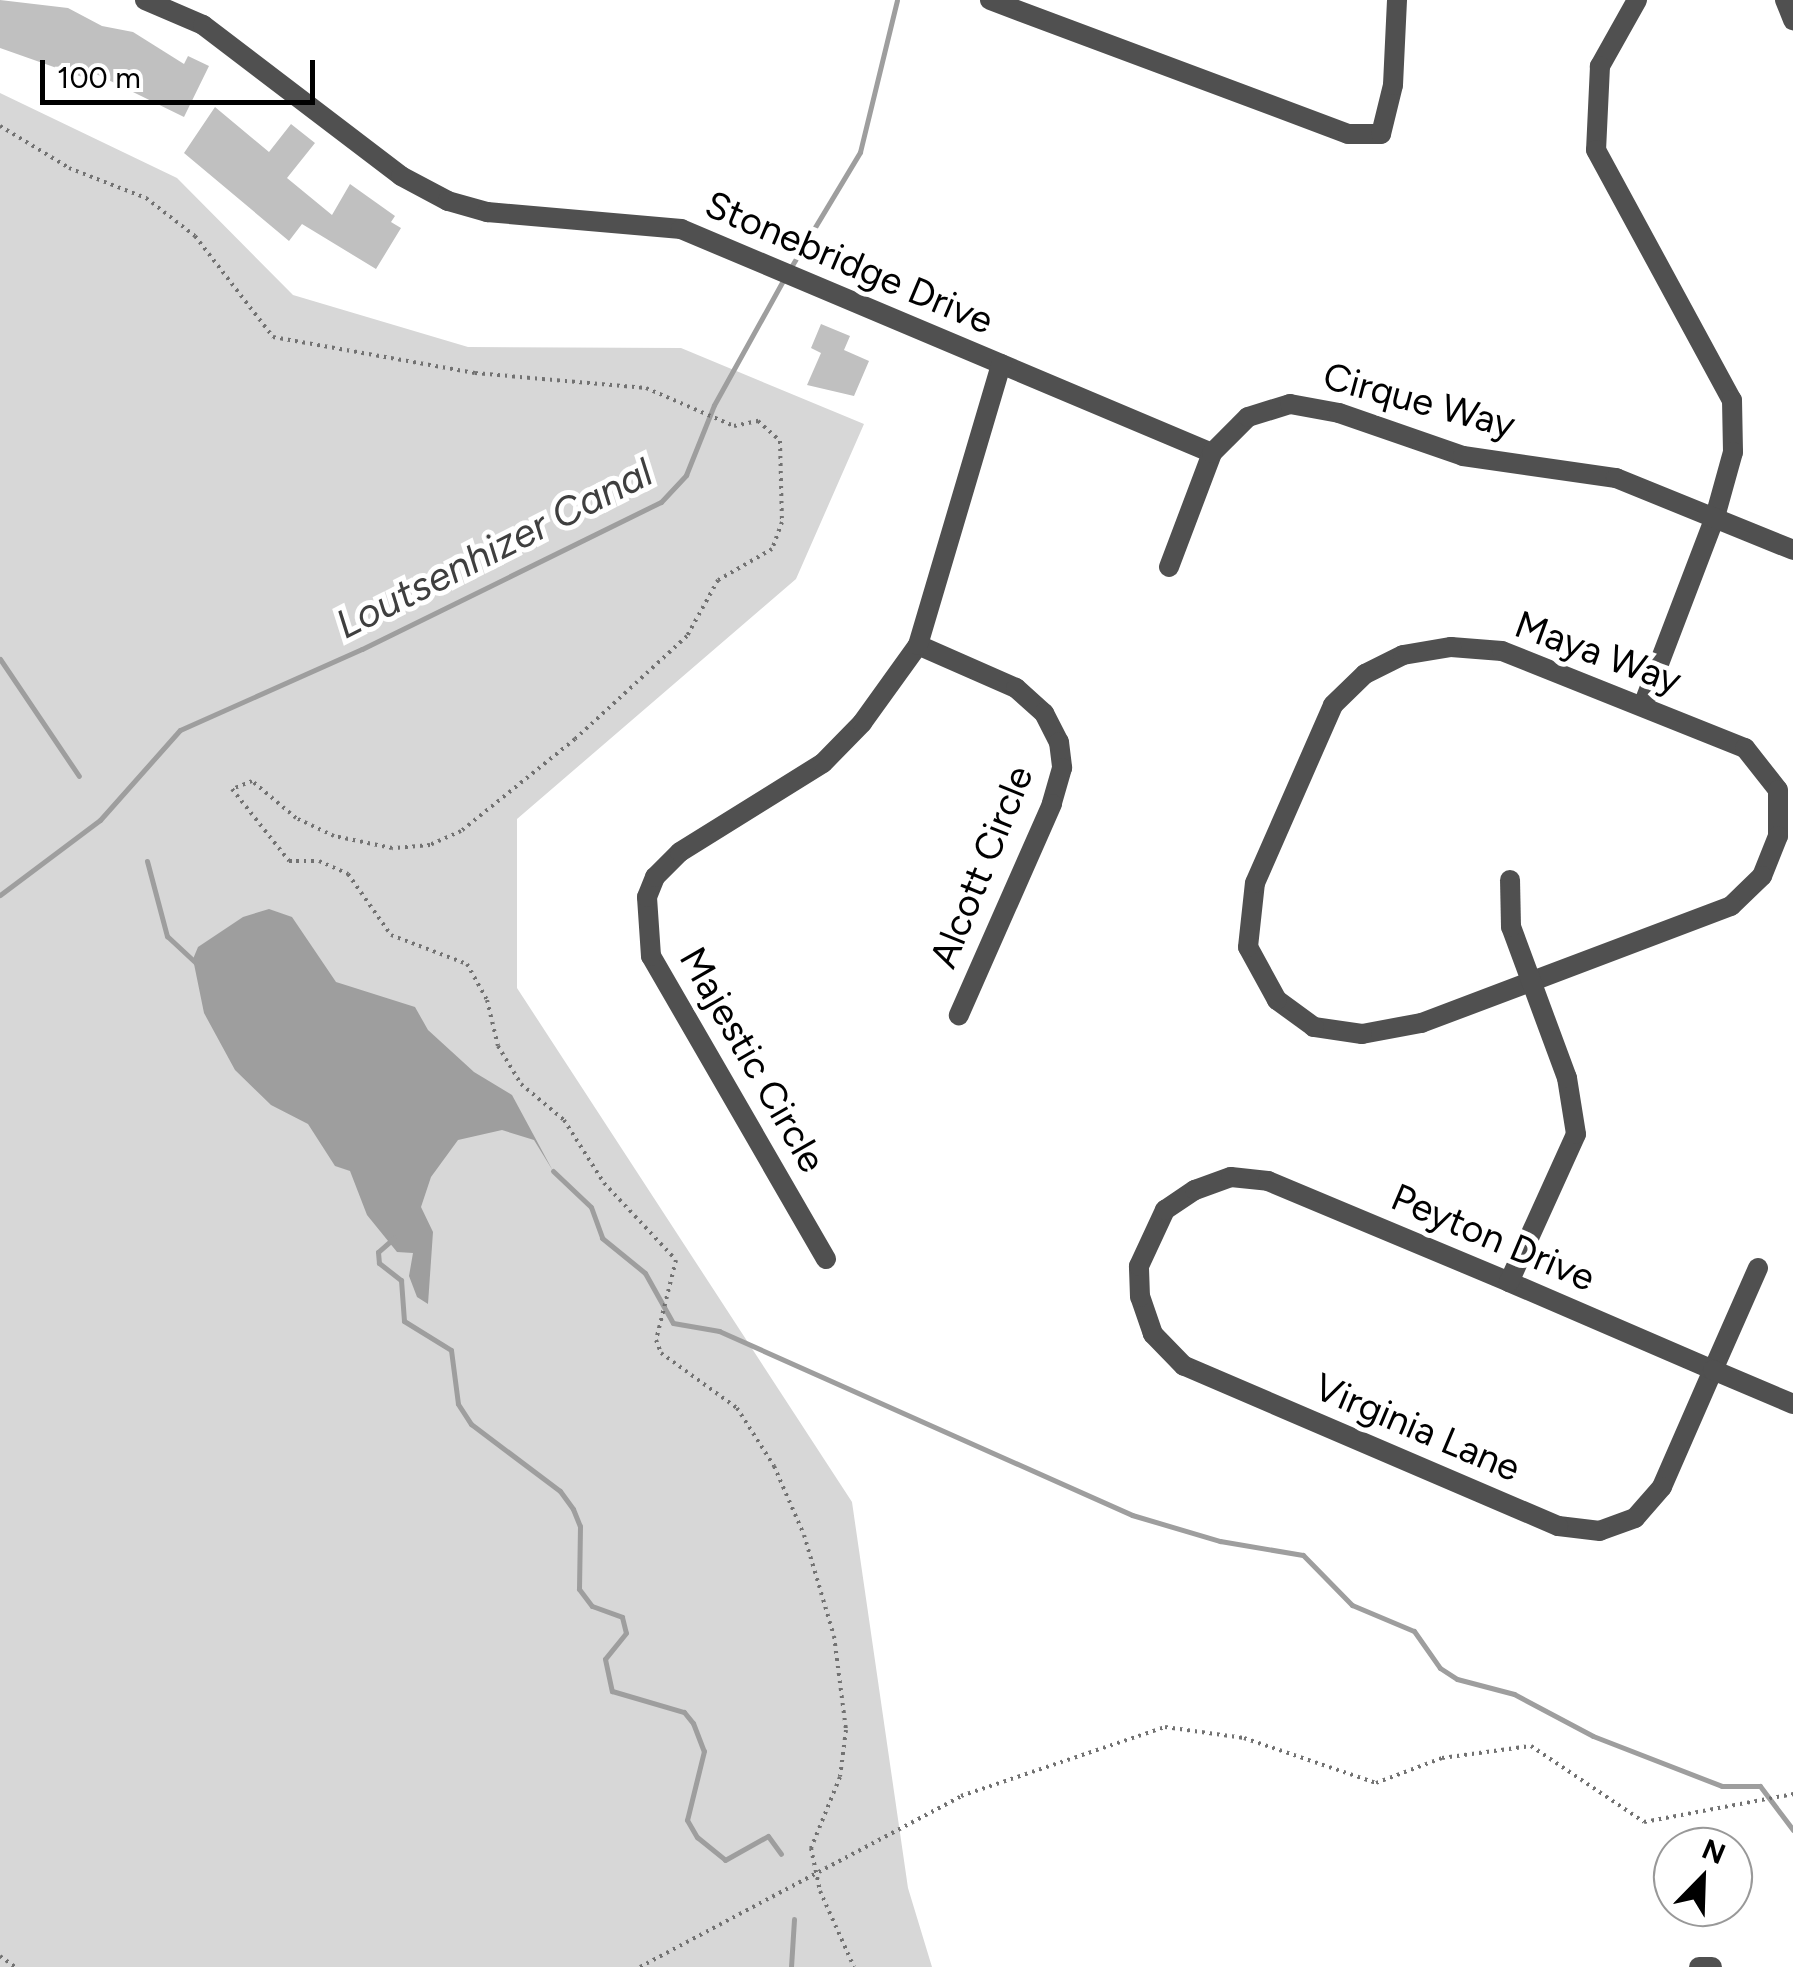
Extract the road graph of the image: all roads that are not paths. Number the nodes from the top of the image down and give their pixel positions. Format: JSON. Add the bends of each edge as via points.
{"nodes":[{"id":1,"x":145,"y":0,"type":"edge"},
{"id":2,"x":990,"y":0,"type":"edge"},
{"id":3,"x":1397,"y":0,"type":"edge"},
{"id":4,"x":1637,"y":0,"type":"edge"},
{"id":5,"x":1785,"y":0,"type":"edge"},
{"id":6,"x":1793,"y":20,"type":"edge"},
{"id":7,"x":1001,"y":364,"type":"junction"},
{"id":8,"x":1212,"y":453,"type":"junction"},
{"id":9,"x":1715,"y":517,"type":"junction"},
{"id":10,"x":1793,"y":550,"type":"edge"},
{"id":11,"x":1169,"y":567,"type":"dead end"},
{"id":12,"x":918,"y":645,"type":"junction"},
{"id":13,"x":1644,"y":703,"type":"junction"},
{"id":14,"x":1510,"y":880,"type":"dead end"},
{"id":15,"x":1530,"y":977,"type":"junction"},
{"id":16,"x":959,"y":1015,"type":"dead end"},
{"id":17,"x":1165,"y":1210,"type":"joint"},
{"id":18,"x":826,"y":1260,"type":"dead end"},
{"id":19,"x":1758,"y":1268,"type":"dead end"},
{"id":20,"x":1509,"y":1282,"type":"junction"},
{"id":21,"x":1713,"y":1370,"type":"junction"},
{"id":22,"x":1793,"y":1404,"type":"edge"},
{"id":23,"x":1699,"y":1967,"type":"edge"},
{"id":24,"x":1712,"y":1967,"type":"edge"}],
"edges":[{"from":1,"to":7,"type":"street","name":"Stonebridge Drive","via":[[203,26],[400,176],[448,200],[488,212],[681,228]]},
{"from":2,"to":3,"type":"street","via":[[1348,134],[1380,134],[1393,84]]},
{"from":4,"to":9,"type":"street","via":[[1600,66],[1596,150],[1732,400],[1733,452]]},
{"from":5,"to":6,"type":"street"},
{"from":7,"to":8,"type":"street","name":"Stonebridge Drive"},
{"from":7,"to":12,"type":"street","name":"Majestic Circle"},
{"from":8,"to":9,"type":"street","name":"Cirque Way","via":[[1248,418],[1290,404],[1339,413],[1463,456],[1616,478]]},
{"from":8,"to":11,"type":"street","name":"Cirque Way"},
{"from":9,"to":10,"type":"street","name":"Cirque Way"},
{"from":9,"to":13,"type":"street"},
{"from":12,"to":16,"type":"street","name":"Alcott Circle","via":[[1016,688],[1044,713],[1059,742],[1062,768]]},
{"from":12,"to":18,"type":"street","name":"Majestic Circle","via":[[862,723],[823,763],[680,852],[655,877],[648,897],[650,956]]},
{"from":13,"to":15,"type":"street","name":"Maya Way","via":[[1745,748],[1778,790],[1778,836],[1762,876],[1730,906],[1612,954]]},
{"from":13,"to":15,"type":"street","name":"Maya Way","via":[[1502,651],[1451,647],[1404,654],[1365,674],[1333,705],[1255,883],[1248,947],[1277,1000],[1314,1027],[1362,1034],[1421,1022]]},
{"from":14,"to":15,"type":"street","via":[[1512,926]]},
{"from":15,"to":20,"type":"street","via":[[1566,1078],[1576,1134]]},
{"from":17,"to":20,"type":"street","name":"Peyton Drive","via":[[1231,1177],[1268,1181]]},
{"from":17,"to":21,"type":"street","name":"Virginia Lane","via":[[1139,1266],[1140,1297],[1153,1334],[1184,1366],[1558,1526],[1600,1531],[1635,1518],[1662,1487]]},
{"from":19,"to":21,"type":"street","name":"Virginia Lane"},
{"from":20,"to":21,"type":"street","name":"Peyton Drive"},
{"from":21,"to":22,"type":"street","name":"Peyton Drive"},
{"from":23,"to":24,"type":"street"}]}
